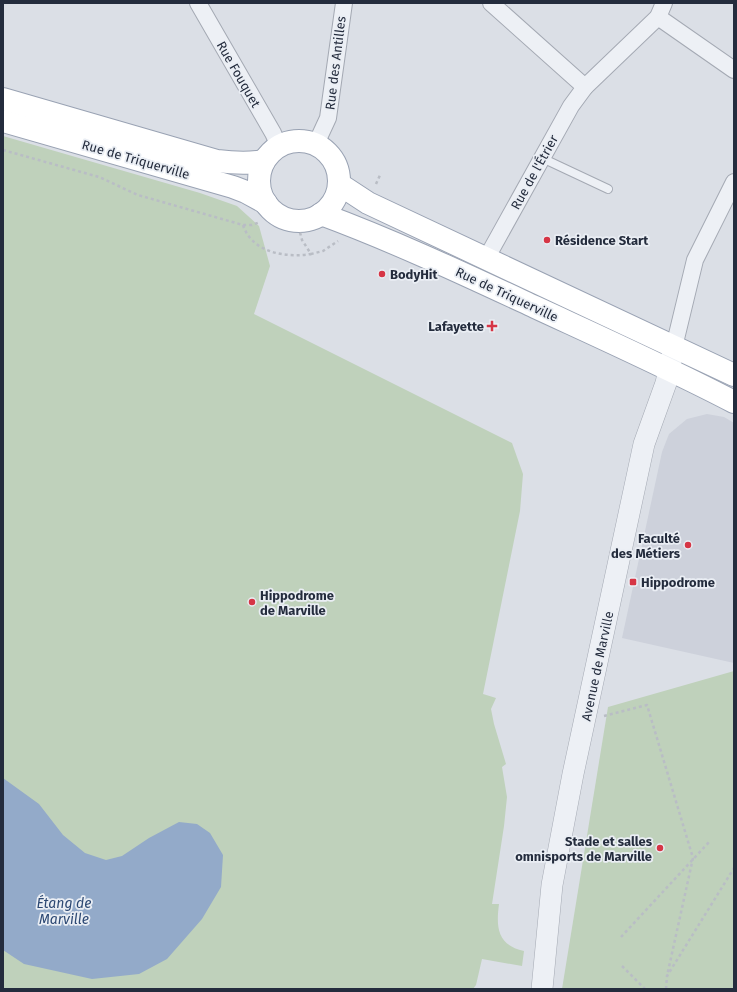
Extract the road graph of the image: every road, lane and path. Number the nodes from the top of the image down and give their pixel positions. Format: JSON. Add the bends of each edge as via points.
{"nodes":[{"id":1,"x":198,"y":3,"type":"edge"},
{"id":2,"x":344,"y":3,"type":"edge"},
{"id":3,"x":491,"y":3,"type":"edge"},
{"id":4,"x":661,"y":10,"type":"edge"},
{"id":5,"x":734,"y":70,"type":"edge"},
{"id":6,"x":585,"y":87,"type":"junction"},
{"id":7,"x":3,"y":99,"type":"edge"},
{"id":8,"x":3,"y":121,"type":"edge"},
{"id":9,"x":316,"y":144,"type":"junction"},
{"id":10,"x":279,"y":146,"type":"junction"},
{"id":11,"x":3,"y":150,"type":"edge"},
{"id":12,"x":542,"y":158,"type":"junction"},
{"id":13,"x":264,"y":161,"type":"junction"},
{"id":14,"x":734,"y":182,"type":"edge"},
{"id":15,"x":339,"y":184,"type":"junction"},
{"id":16,"x":608,"y":189,"type":"dead end"},
{"id":17,"x":270,"y":208,"type":"junction"},
{"id":18,"x":321,"y":214,"type":"junction"},
{"id":19,"x":297,"y":221,"type":"junction"},
{"id":20,"x":243,"y":225,"type":"junction"},
{"id":21,"x":340,"y":240,"type":"dead end"},
{"id":22,"x":311,"y":254,"type":"junction"},
{"id":23,"x":486,"y":259,"type":"junction"},
{"id":24,"x":674,"y":347,"type":"junction"},
{"id":25,"x":669,"y":369,"type":"junction"},
{"id":26,"x":734,"y":375,"type":"edge"},
{"id":27,"x":734,"y":402,"type":"edge"},
{"id":28,"x":602,"y":716,"type":"dead end"},
{"id":29,"x":710,"y":841,"type":"dead end"},
{"id":30,"x":693,"y":858,"type":"junction"},
{"id":31,"x":734,"y":868,"type":"edge"},
{"id":32,"x":621,"y":937,"type":"dead end"},
{"id":33,"x":622,"y":966,"type":"dead end"},
{"id":34,"x":667,"y":976,"type":"junction"},
{"id":35,"x":542,"y":989,"type":"edge"},
{"id":36,"x":645,"y":989,"type":"edge"},
{"id":37,"x":666,"y":989,"type":"edge"}],
"edges":[{"from":1,"to":10,"type":"street","name":"Rue Fouquet"},
{"from":2,"to":9,"type":"street","name":"Rue des Antilles","via":[[328,118]]},
{"from":3,"to":6,"type":"street"},
{"from":4,"to":5,"type":"street","name":"Rue de l'Étrier","via":[[666,22]]},
{"from":4,"to":6,"type":"street","name":"Rue de l'Étrier"},
{"from":6,"to":12,"type":"street","name":"Rue de l'Étrier","via":[[571,106]]},
{"from":7,"to":13,"type":"main road","name":"Rue de Triquerville","via":[[217,161],[250,164]]},
{"from":8,"to":17,"type":"main road","name":"Rue de Triquerville","via":[[233,187],[246,192]]},
{"from":9,"to":10,"type":"main road","via":[[302,141]]},
{"from":9,"to":15,"type":"main road","via":[[333,160],[338,171]]},
{"from":10,"to":13,"type":"main road"},
{"from":11,"to":20,"type":"path","via":[[99,177],[138,195]]},
{"from":12,"to":16,"type":"lane"},
{"from":12,"to":23,"type":"street","name":"Rue de l'Étrier"},
{"from":13,"to":17,"type":"main road","via":[[259,183],[261,194]]},
{"from":14,"to":24,"type":"street","via":[[695,260]]},
{"from":15,"to":18,"type":"main road","via":[[330,206]]},
{"from":15,"to":23,"type":"main road","name":"Rue de Triquerville","via":[[368,203]]},
{"from":17,"to":19,"type":"main road","via":[[285,219]]},
{"from":17,"to":20,"type":"path","via":[[265,220]]},
{"from":18,"to":19,"type":"main road"},
{"from":18,"to":25,"type":"main road","name":"Rue de Triquerville","via":[[395,243]]},
{"from":19,"to":22,"type":"path","via":[[302,240]]},
{"from":20,"to":22,"type":"path","via":[[253,241],[268,251],[289,255]]},
{"from":21,"to":22,"type":"path"},
{"from":23,"to":24,"type":"main road","name":"Rue de Triquerville"},
{"from":24,"to":25,"type":"street","name":"Avenue de Marville"},
{"from":24,"to":26,"type":"main road","name":"Rue de Triquerville"},
{"from":25,"to":27,"type":"main road","name":"Rue de Triquerville"},
{"from":25,"to":35,"type":"street","name":"Avenue de Marville","via":[[644,444],[573,774],[552,885]]},
{"from":28,"to":30,"type":"path","via":[[647,705]]},
{"from":29,"to":30,"type":"path"},
{"from":30,"to":32,"type":"path"},
{"from":30,"to":34,"type":"path"},
{"from":31,"to":34,"type":"path"},
{"from":33,"to":36,"type":"path"},
{"from":34,"to":37,"type":"path"}]}
